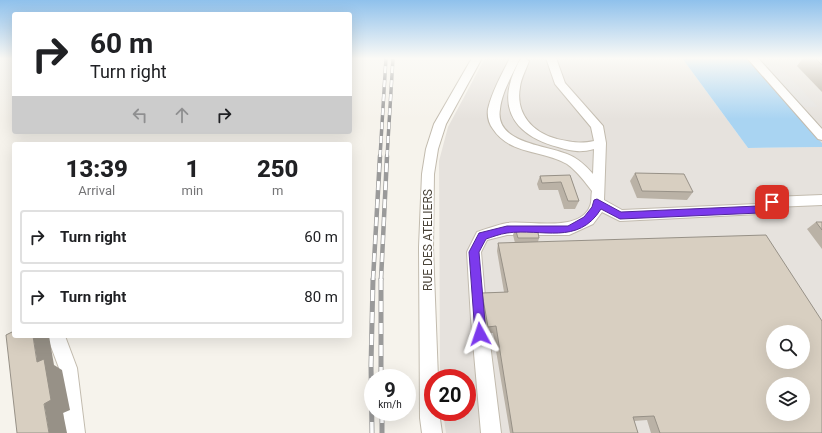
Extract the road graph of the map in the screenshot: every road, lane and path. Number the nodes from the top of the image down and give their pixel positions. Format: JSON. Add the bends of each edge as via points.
{"nodes":[{"id":1,"x":466,"y":78,"type":"edge"},
{"id":2,"x":507,"y":78,"type":"edge"},
{"id":3,"x":518,"y":78,"type":"edge"},
{"id":4,"x":558,"y":78,"type":"edge"},
{"id":5,"x":770,"y":78,"type":"edge"},
{"id":6,"x":822,"y":136,"type":"edge"},
{"id":7,"x":600,"y":143,"type":"junction"},
{"id":8,"x":598,"y":196,"type":"junction"},
{"id":9,"x":822,"y":200,"type":"edge"},
{"id":10,"x":57,"y":338,"type":"edge"},
{"id":11,"x":75,"y":433,"type":"edge"},
{"id":12,"x":432,"y":433,"type":"edge"},
{"id":13,"x":490,"y":433,"type":"edge"}],
"edges":[{"from":1,"to":12,"type":"street","name":"RUE DES ATELIERS","via":[[440,124],[428,174],[426,247]]},
{"from":2,"to":8,"type":"street","via":[[494,110],[496,125],[515,143],[532,150],[559,155],[571,161],[583,171]]},
{"from":3,"to":7,"type":"street","via":[[514,95],[516,110],[524,127],[547,141],[584,148]]},
{"from":4,"to":7,"type":"street","via":[[560,84],[597,126]]},
{"from":5,"to":6,"type":"street"},
{"from":7,"to":8,"type":"street"},
{"from":8,"to":9,"type":"street","via":[[620,216],[760,209],[772,202]]},
{"from":8,"to":13,"type":"street","via":[[597,208],[588,220],[569,229],[507,229],[482,236],[474,252]]},
{"from":10,"to":11,"type":"street","via":[[68,368]]}]}
